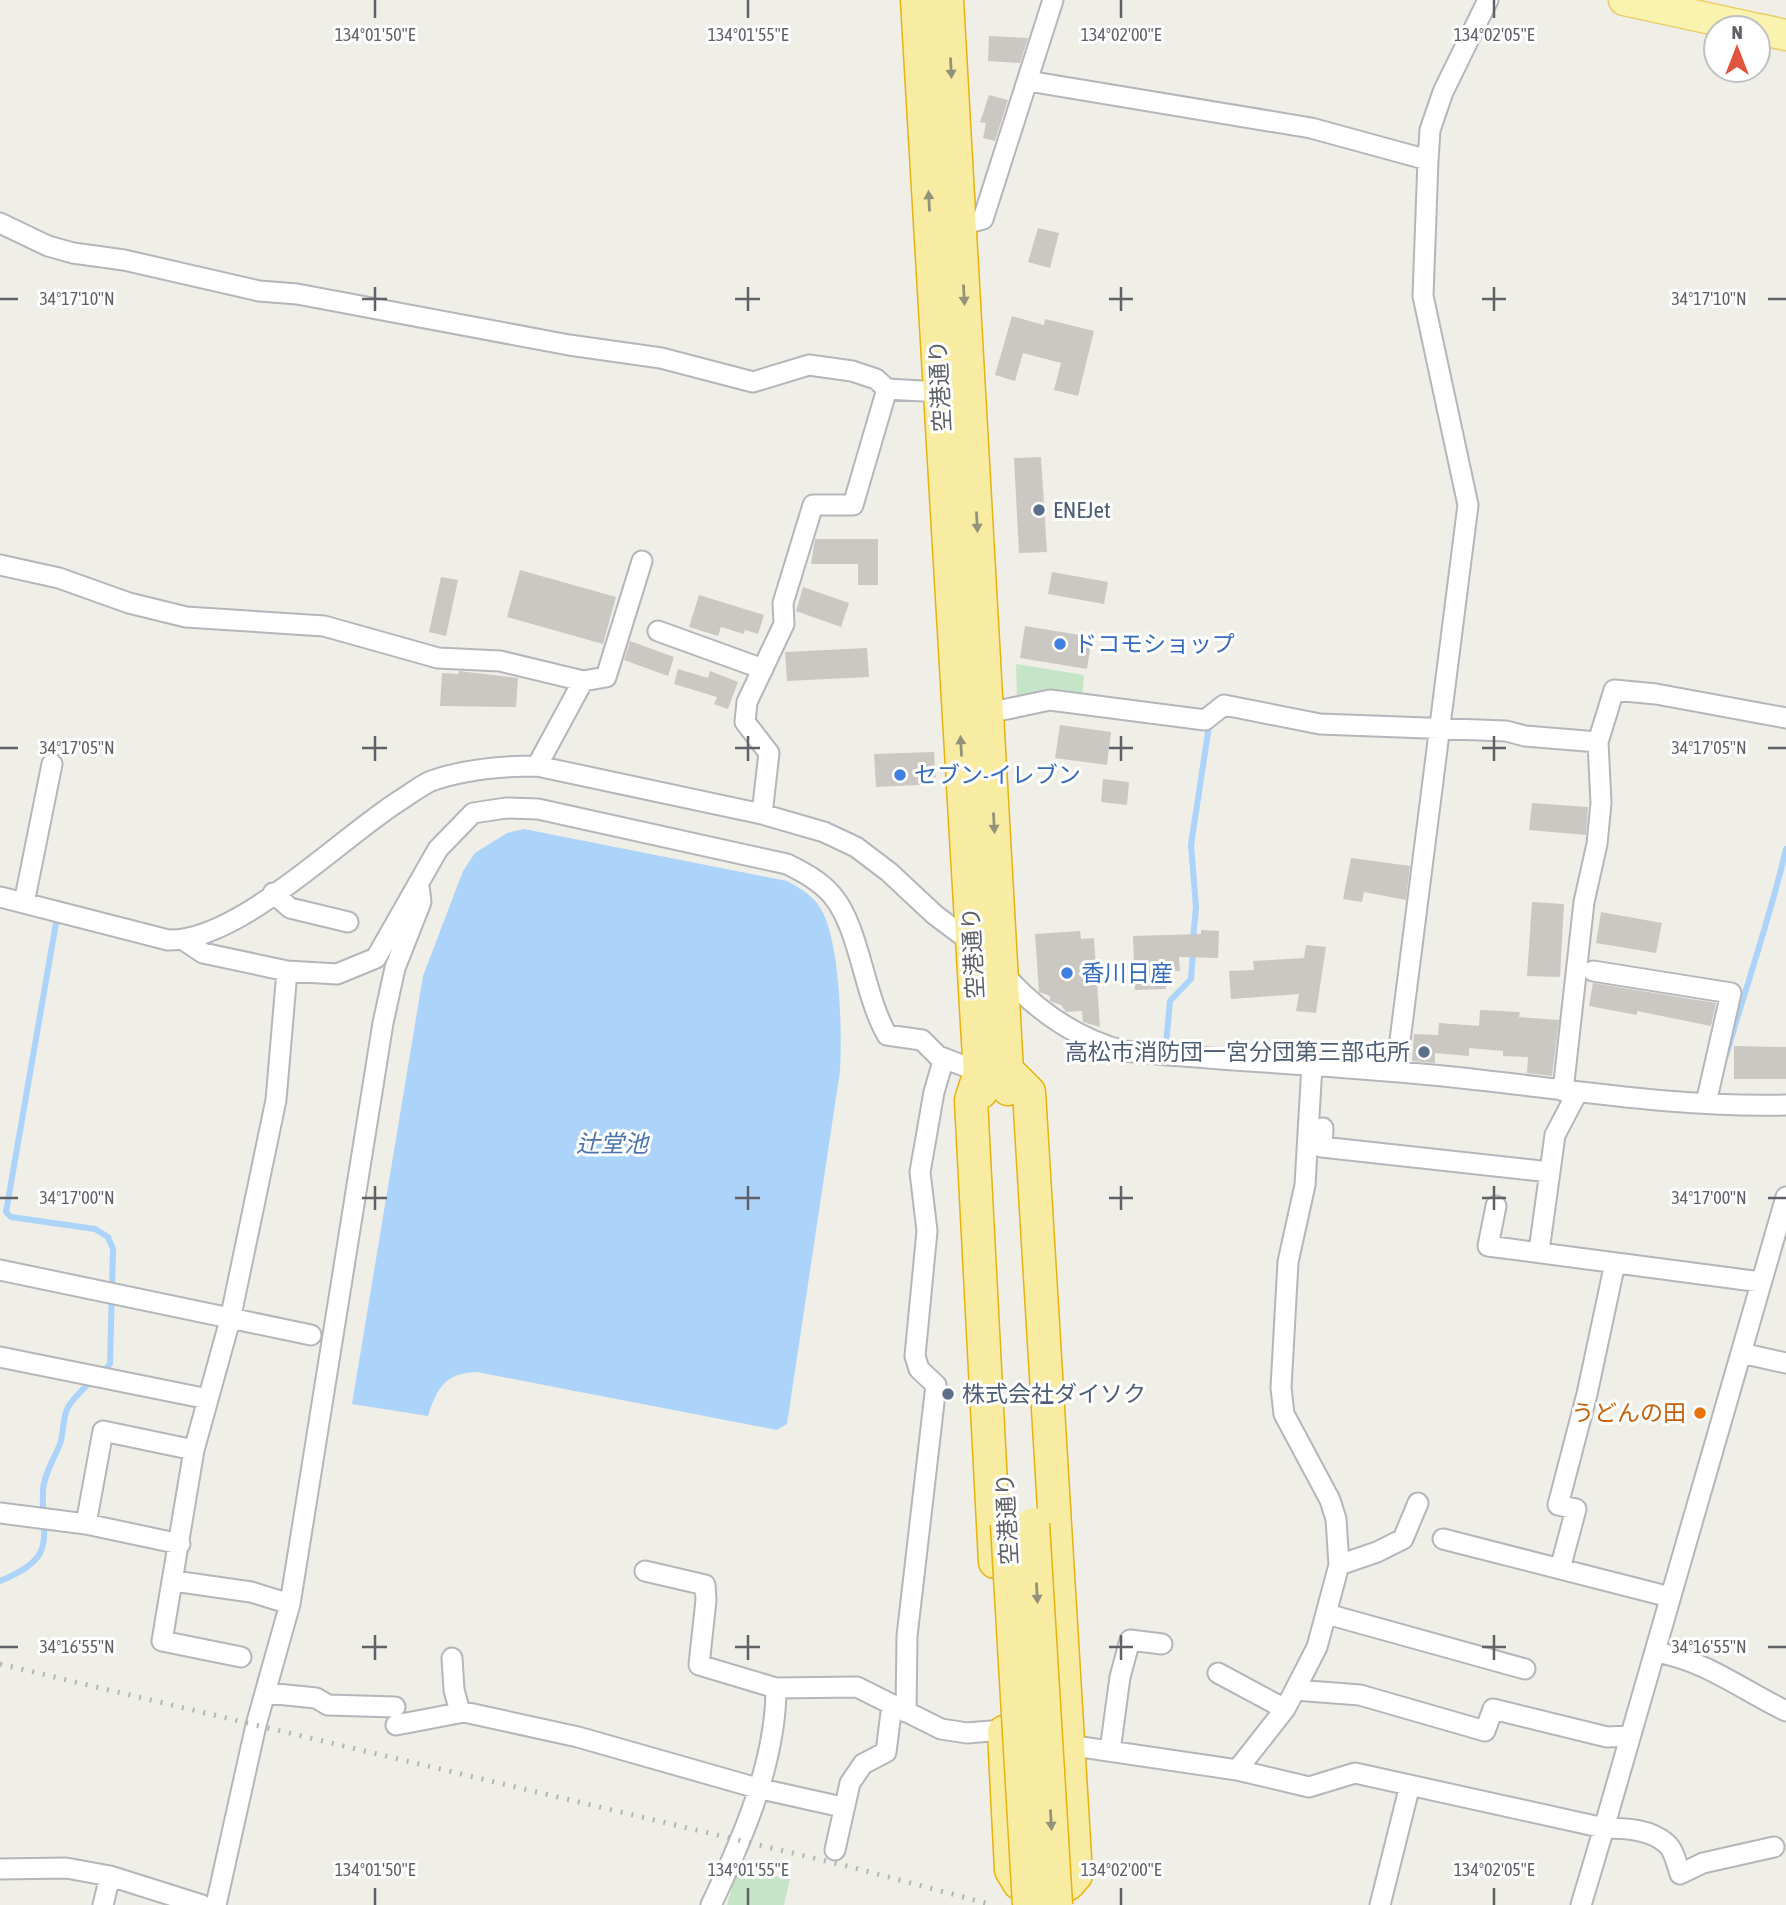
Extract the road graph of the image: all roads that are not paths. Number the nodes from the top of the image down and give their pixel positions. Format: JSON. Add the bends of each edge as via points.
{"nodes":[{"id":1,"x":917,"y":0,"type":"edge"},
{"id":2,"x":947,"y":0,"type":"edge"},
{"id":3,"x":1053,"y":0,"type":"edge"},
{"id":4,"x":1488,"y":0,"type":"edge"},
{"id":5,"x":1623,"y":0,"type":"edge"},
{"id":6,"x":1702,"y":17,"type":"edge"},
{"id":7,"x":1028,"y":81,"type":"junction"},
{"id":8,"x":1427,"y":160,"type":"junction"},
{"id":9,"x":0,"y":223,"type":"edge"},
{"id":10,"x":960,"y":225,"type":"junction"},
{"id":11,"x":887,"y":389,"type":"junction"},
{"id":12,"x":940,"y":392,"type":"junction"},
{"id":13,"x":642,"y":561,"type":"dead end"},
{"id":14,"x":0,"y":565,"type":"edge"},
{"id":15,"x":658,"y":631,"type":"dead end"},
{"id":16,"x":763,"y":669,"type":"junction"},
{"id":17,"x":583,"y":681,"type":"junction"},
{"id":18,"x":988,"y":713,"type":"junction"},
{"id":19,"x":1786,"y":718,"type":"edge"},
{"id":20,"x":1440,"y":731,"type":"junction"},
{"id":21,"x":1598,"y":742,"type":"junction"},
{"id":22,"x":52,"y":764,"type":"dead end"},
{"id":23,"x":537,"y":766,"type":"junction"},
{"id":24,"x":762,"y":814,"type":"junction"},
{"id":25,"x":419,"y":886,"type":"junction"},
{"id":26,"x":273,"y":893,"type":"junction"},
{"id":27,"x":0,"y":897,"type":"edge"},
{"id":28,"x":24,"y":903,"type":"junction"},
{"id":29,"x":348,"y":922,"type":"dead end"},
{"id":30,"x":185,"y":941,"type":"junction"},
{"id":31,"x":972,"y":942,"type":"junction"},
{"id":32,"x":287,"y":971,"type":"junction"},
{"id":33,"x":1593,"y":971,"type":"dead end"},
{"id":34,"x":1002,"y":973,"type":"junction"},
{"id":35,"x":944,"y":1058,"type":"junction"},
{"id":36,"x":1312,"y":1065,"type":"junction"},
{"id":37,"x":994,"y":1071,"type":"junction"},
{"id":38,"x":1396,"y":1072,"type":"junction"},
{"id":39,"x":1570,"y":1092,"type":"junction"},
{"id":40,"x":1706,"y":1103,"type":"junction"},
{"id":41,"x":1786,"y":1105,"type":"edge"},
{"id":42,"x":1323,"y":1128,"type":"dead end"},
{"id":43,"x":1550,"y":1172,"type":"junction"},
{"id":44,"x":1786,"y":1197,"type":"edge"},
{"id":45,"x":1496,"y":1206,"type":"dead end"},
{"id":46,"x":1779,"y":1246,"type":"edge"},
{"id":47,"x":1538,"y":1251,"type":"junction"},
{"id":48,"x":1615,"y":1263,"type":"junction"},
{"id":49,"x":0,"y":1270,"type":"edge"},
{"id":50,"x":1761,"y":1282,"type":"junction"},
{"id":51,"x":230,"y":1320,"type":"junction"},
{"id":52,"x":311,"y":1335,"type":"dead end"},
{"id":53,"x":1741,"y":1353,"type":"junction"},
{"id":54,"x":0,"y":1357,"type":"edge"},
{"id":55,"x":1786,"y":1363,"type":"edge"},
{"id":56,"x":208,"y":1399,"type":"junction"},
{"id":57,"x":194,"y":1450,"type":"junction"},
{"id":58,"x":1418,"y":1503,"type":"dead end"},
{"id":59,"x":0,"y":1513,"type":"edge"},
{"id":60,"x":86,"y":1524,"type":"junction"},
{"id":61,"x":1020,"y":1524,"type":"junction"},
{"id":62,"x":1443,"y":1539,"type":"dead end"},
{"id":63,"x":180,"y":1544,"type":"junction"},
{"id":64,"x":1339,"y":1565,"type":"junction"},
{"id":65,"x":1560,"y":1569,"type":"junction"},
{"id":66,"x":645,"y":1571,"type":"dead end"},
{"id":67,"x":174,"y":1581,"type":"junction"},
{"id":68,"x":1670,"y":1597,"type":"junction"},
{"id":69,"x":290,"y":1604,"type":"junction"},
{"id":70,"x":1326,"y":1614,"type":"junction"},
{"id":71,"x":1162,"y":1644,"type":"dead end"},
{"id":72,"x":1655,"y":1652,"type":"junction"},
{"id":73,"x":241,"y":1657,"type":"dead end"},
{"id":74,"x":452,"y":1658,"type":"dead end"},
{"id":75,"x":1525,"y":1669,"type":"dead end"},
{"id":76,"x":1218,"y":1673,"type":"dead end"},
{"id":77,"x":776,"y":1688,"type":"junction"},
{"id":78,"x":1295,"y":1690,"type":"junction"},
{"id":79,"x":267,"y":1693,"type":"junction"},
{"id":80,"x":899,"y":1708,"type":"junction"},
{"id":81,"x":1285,"y":1709,"type":"junction"},
{"id":82,"x":1786,"y":1711,"type":"edge"},
{"id":83,"x":460,"y":1712,"type":"junction"},
{"id":84,"x":1003,"y":1730,"type":"junction"},
{"id":85,"x":1630,"y":1735,"type":"junction"},
{"id":86,"x":1068,"y":1745,"type":"junction"},
{"id":87,"x":1110,"y":1751,"type":"junction"},
{"id":88,"x":1237,"y":1770,"type":"junction"},
{"id":89,"x":1410,"y":1785,"type":"junction"},
{"id":90,"x":757,"y":1788,"type":"junction"},
{"id":91,"x":842,"y":1807,"type":"junction"},
{"id":92,"x":1604,"y":1828,"type":"junction"},
{"id":93,"x":1774,"y":1847,"type":"dead end"},
{"id":94,"x":835,"y":1850,"type":"dead end"},
{"id":95,"x":0,"y":1869,"type":"edge"},
{"id":96,"x":110,"y":1876,"type":"junction"},
{"id":97,"x":103,"y":1905,"type":"edge"},
{"id":98,"x":202,"y":1905,"type":"edge"},
{"id":99,"x":216,"y":1905,"type":"edge"},
{"id":100,"x":712,"y":1905,"type":"edge"},
{"id":101,"x":1029,"y":1905,"type":"edge"},
{"id":102,"x":1056,"y":1905,"type":"edge"},
{"id":103,"x":1380,"y":1905,"type":"edge"},
{"id":104,"x":1581,"y":1905,"type":"edge"}],
"edges":[{"from":12,"to":1,"type":"highway","name":"空港通り","one_way":true},
{"from":2,"to":10,"type":"highway","name":"空港通り","one_way":true},
{"from":3,"to":7,"type":"street"},
{"from":4,"to":8,"type":"street","via":[[1443,92],[1430,130]]},
{"from":5,"to":6,"type":"main road"},
{"from":7,"to":8,"type":"street","via":[[1311,128]]},
{"from":7,"to":10,"type":"street","via":[[983,219]]},
{"from":8,"to":20,"type":"street","via":[[1423,296],[1468,505]]},
{"from":9,"to":11,"type":"street","via":[[60,250],[259,291],[661,358],[753,382],[809,365],[864,375]]},
{"from":10,"to":18,"type":"highway","name":"空港通り","one_way":true},
{"from":11,"to":12,"type":"street"},
{"from":11,"to":16,"type":"street","via":[[853,505],[813,505],[783,603],[784,624]]},
{"from":31,"to":12,"type":"highway","name":"空港通り","one_way":true},
{"from":13,"to":17,"type":"street","via":[[606,677]]},
{"from":14,"to":17,"type":"street","via":[[186,617],[324,626],[418,654],[500,661]]},
{"from":15,"to":16,"type":"street"},
{"from":16,"to":24,"type":"street","via":[[747,702],[745,722],[769,753]]},
{"from":17,"to":23,"type":"street"},
{"from":18,"to":20,"type":"street","via":[[1050,700],[1205,720],[1224,705],[1320,724],[1418,726]]},
{"from":18,"to":34,"type":"highway","name":"空港通り","one_way":true},
{"from":19,"to":21,"type":"street","via":[[1614,690]]},
{"from":20,"to":21,"type":"street","via":[[1506,731]]},
{"from":20,"to":38,"type":"street"},
{"from":21,"to":39,"type":"street","via":[[1601,803],[1584,902]]},
{"from":22,"to":28,"type":"street"},
{"from":23,"to":24,"type":"street"},
{"from":23,"to":26,"type":"street","via":[[502,766],[429,782]]},
{"from":24,"to":31,"type":"street","via":[[824,832],[856,847]]},
{"from":25,"to":32,"type":"street","via":[[376,958],[337,974]]},
{"from":25,"to":35,"type":"street","via":[[454,830],[473,813],[506,808],[538,809],[787,864],[812,877],[846,915],[874,1012],[887,1035],[922,1040]]},
{"from":25,"to":69,"type":"street","via":[[421,902],[396,968],[383,1023]]},
{"from":26,"to":29,"type":"street","via":[[290,908]]},
{"from":26,"to":30,"type":"street","via":[[238,920]]},
{"from":27,"to":28,"type":"street"},
{"from":28,"to":30,"type":"street"},
{"from":30,"to":32,"type":"street","via":[[202,953]]},
{"from":31,"to":34,"type":"street"},
{"from":31,"to":37,"type":"highway","name":"空港通り"},
{"from":32,"to":51,"type":"street","via":[[276,1100]]},
{"from":33,"to":40,"type":"street","via":[[1731,993]]},
{"from":34,"to":36,"type":"street","via":[[1039,1009],[1096,1044],[1124,1051]]},
{"from":34,"to":37,"type":"highway","name":"空港通り"},
{"from":35,"to":37,"type":"street"},
{"from":35,"to":80,"type":"street","via":[[920,1172],[927,1231],[915,1356],[919,1369],[936,1385]]},
{"from":36,"to":38,"type":"street"},
{"from":36,"to":64,"type":"street","via":[[1305,1185],[1288,1262],[1281,1388],[1284,1415],[1330,1500]]},
{"from":37,"to":61,"type":"highway","name":"空港通り"},
{"from":37,"to":84,"type":"highway","via":[[971,1100]]},
{"from":37,"to":86,"type":"highway","via":[[1029,1092]]},
{"from":38,"to":39,"type":"street"},
{"from":39,"to":40,"type":"street"},
{"from":39,"to":43,"type":"street","via":[[1555,1135]]},
{"from":40,"to":41,"type":"street"},
{"from":42,"to":43,"type":"street","via":[[1322,1147]]},
{"from":43,"to":47,"type":"street"},
{"from":44,"to":46,"type":"street"},
{"from":45,"to":47,"type":"street","via":[[1488,1246]]},
{"from":46,"to":50,"type":"street"},
{"from":47,"to":48,"type":"street"},
{"from":48,"to":50,"type":"street"},
{"from":48,"to":65,"type":"street","via":[[1558,1505],[1576,1509]]},
{"from":49,"to":51,"type":"street"},
{"from":50,"to":53,"type":"street"},
{"from":51,"to":52,"type":"street"},
{"from":51,"to":56,"type":"street"},
{"from":53,"to":55,"type":"street"},
{"from":53,"to":68,"type":"street"},
{"from":54,"to":56,"type":"street"},
{"from":56,"to":57,"type":"street"},
{"from":57,"to":60,"type":"street","via":[[103,1431]]},
{"from":57,"to":63,"type":"street"},
{"from":58,"to":64,"type":"street","via":[[1403,1539]]},
{"from":59,"to":60,"type":"street"},
{"from":60,"to":63,"type":"street"},
{"from":61,"to":101,"type":"highway","name":"空港通り","bridge":true},
{"from":61,"to":102,"type":"highway","name":"空港通り","one_way":true,"bridge":true},
{"from":62,"to":65,"type":"street"},
{"from":63,"to":67,"type":"street"},
{"from":64,"to":70,"type":"street"},
{"from":65,"to":68,"type":"street"},
{"from":66,"to":77,"type":"street","via":[[705,1585],[699,1665]]},
{"from":67,"to":69,"type":"street","via":[[251,1592]]},
{"from":67,"to":73,"type":"street","via":[[162,1641]]},
{"from":68,"to":72,"type":"street"},
{"from":69,"to":79,"type":"street"},
{"from":70,"to":75,"type":"street"},
{"from":70,"to":78,"type":"street","via":[[1317,1647]]},
{"from":71,"to":87,"type":"street","via":[[1130,1640]]},
{"from":72,"to":82,"type":"street","via":[[1680,1656],[1720,1672]]},
{"from":72,"to":85,"type":"street"},
{"from":74,"to":83,"type":"street"},
{"from":76,"to":81,"type":"street"},
{"from":77,"to":80,"type":"street","via":[[857,1687]]},
{"from":77,"to":90,"type":"street","via":[[776,1723]]},
{"from":78,"to":81,"type":"street"},
{"from":78,"to":85,"type":"street","via":[[1360,1695],[1485,1731],[1493,1709],[1607,1737]]},
{"from":79,"to":83,"type":"street","via":[[316,1698],[328,1705],[395,1716]]},
{"from":79,"to":99,"type":"street"},
{"from":80,"to":84,"type":"street","via":[[940,1729],[967,1733]]},
{"from":80,"to":91,"type":"street","via":[[886,1752],[863,1764]]},
{"from":81,"to":88,"type":"street"},
{"from":83,"to":90,"type":"street","via":[[578,1737]]},
{"from":84,"to":86,"type":"highway","via":[[1011,1870],[1019,1883],[1068,1884],[1076,1875]]},
{"from":85,"to":92,"type":"street"},
{"from":86,"to":87,"type":"street"},
{"from":87,"to":88,"type":"street"},
{"from":88,"to":89,"type":"street","via":[[1309,1787],[1355,1773]]},
{"from":89,"to":92,"type":"street"},
{"from":89,"to":103,"type":"street"},
{"from":90,"to":91,"type":"street"},
{"from":90,"to":100,"type":"street","via":[[740,1842]]},
{"from":91,"to":94,"type":"street"},
{"from":92,"to":93,"type":"street","via":[[1627,1828],[1668,1844],[1680,1874],[1703,1863]]},
{"from":92,"to":104,"type":"street"},
{"from":95,"to":96,"type":"street","via":[[66,1868]]},
{"from":96,"to":97,"type":"street"},
{"from":96,"to":98,"type":"street"}]}
